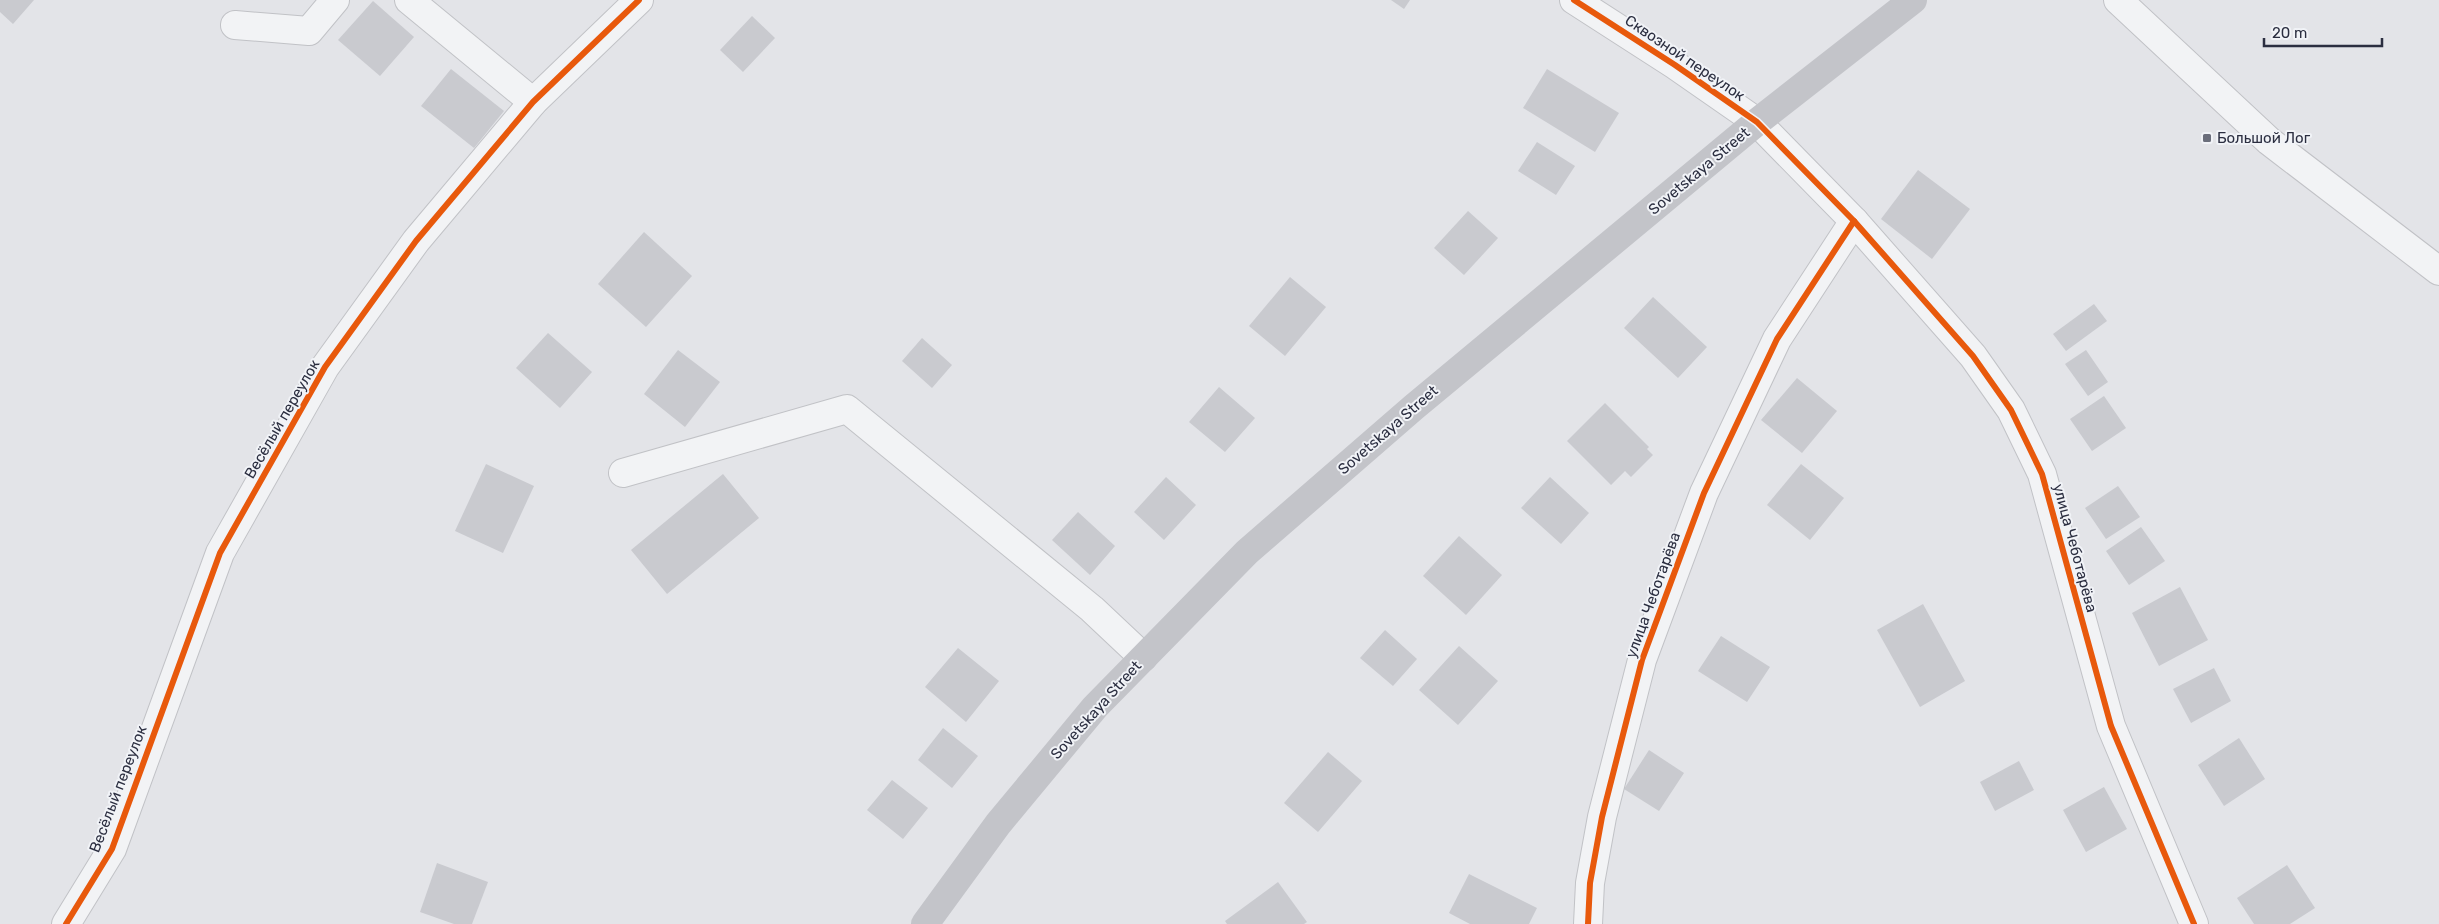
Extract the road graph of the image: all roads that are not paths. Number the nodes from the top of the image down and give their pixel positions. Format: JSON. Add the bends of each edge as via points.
{"nodes":[{"id":1,"x":335,"y":0,"type":"edge"},
{"id":2,"x":409,"y":0,"type":"edge"},
{"id":3,"x":640,"y":0,"type":"edge"},
{"id":4,"x":1574,"y":0,"type":"edge"},
{"id":5,"x":1913,"y":0,"type":"edge"},
{"id":6,"x":2118,"y":0,"type":"edge"},
{"id":7,"x":235,"y":24,"type":"dead end"},
{"id":8,"x":533,"y":102,"type":"junction"},
{"id":9,"x":1757,"y":122,"type":"junction"},
{"id":10,"x":1854,"y":221,"type":"junction"},
{"id":11,"x":2439,"y":271,"type":"edge"},
{"id":12,"x":622,"y":473,"type":"dead end"},
{"id":13,"x":1144,"y":658,"type":"junction"},
{"id":14,"x":66,"y":924,"type":"edge"},
{"id":15,"x":925,"y":924,"type":"edge"},
{"id":16,"x":1588,"y":924,"type":"edge"},
{"id":17,"x":2194,"y":924,"type":"edge"}],
"edges":[{"from":1,"to":7,"type":"street","via":[[309,31]]},
{"from":2,"to":8,"type":"street"},
{"from":3,"to":8,"type":"street","name":"Весёлый переулок"},
{"from":4,"to":9,"type":"street","name":"Сквозной переулок"},
{"from":5,"to":9,"type":"main road","name":"Sovetskaya Street"},
{"from":6,"to":11,"type":"street","via":[[2269,142]]},
{"from":8,"to":14,"type":"street","name":"Весёлый переулок","via":[[416,241],[325,367],[220,553],[112,849]]},
{"from":9,"to":10,"type":"street","name":"улица Чеботарёва"},
{"from":9,"to":13,"type":"main road","name":"Sovetskaya Street","via":[[1414,407],[1262,540]]},
{"from":10,"to":16,"type":"street","name":"улица Чеботарёва","via":[[1777,339],[1700,502],[1642,660],[1602,817],[1590,883]]},
{"from":10,"to":17,"type":"street","name":"улица Чеботарёва","via":[[1973,356],[2012,410],[2042,474],[2110,726]]},
{"from":12,"to":13,"type":"street","via":[[847,409],[1092,609]]},
{"from":13,"to":15,"type":"main road","name":"Sovetskaya Street","via":[[1095,707],[998,824]]}]}
